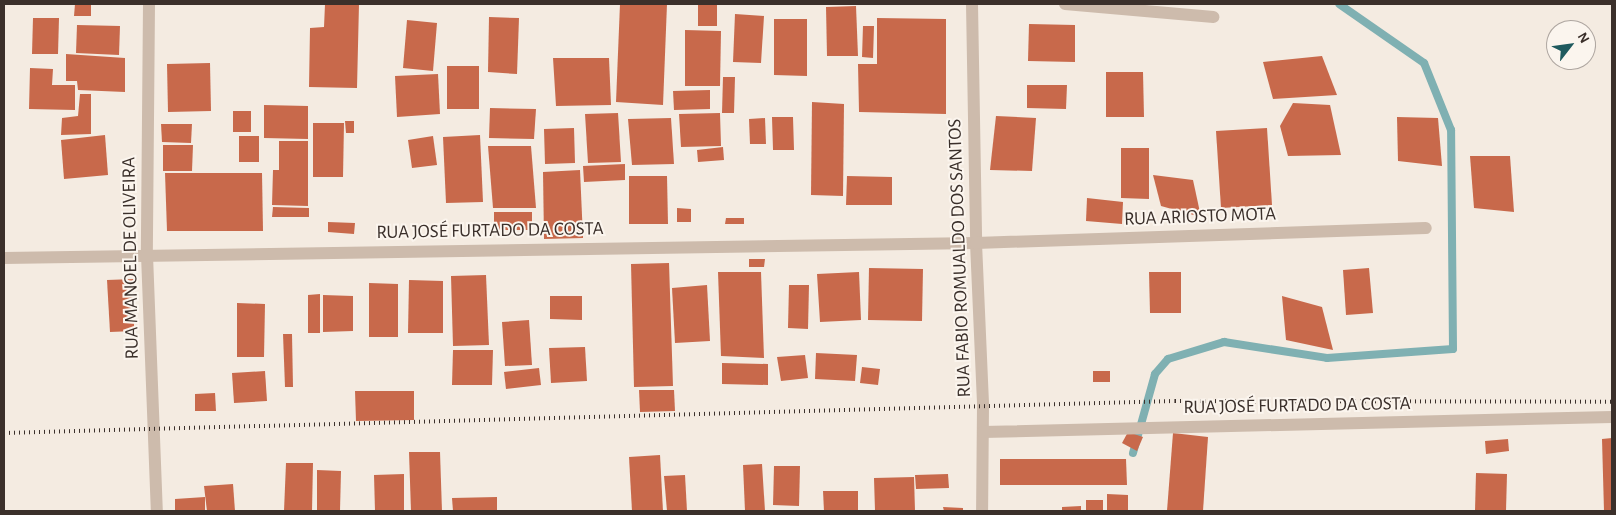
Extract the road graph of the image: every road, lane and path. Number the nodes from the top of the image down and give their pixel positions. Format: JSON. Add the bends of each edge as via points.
{"nodes":[{"id":1,"x":149,"y":4,"type":"edge"},
{"id":2,"x":972,"y":4,"type":"edge"},
{"id":3,"x":1065,"y":4,"type":"edge"},
{"id":4,"x":1213,"y":17,"type":"dead end"},
{"id":5,"x":1426,"y":228,"type":"dead end"},
{"id":6,"x":976,"y":243,"type":"junction"},
{"id":7,"x":147,"y":255,"type":"junction"},
{"id":8,"x":4,"y":258,"type":"edge"},
{"id":9,"x":1612,"y":417,"type":"edge"},
{"id":10,"x":984,"y":432,"type":"junction"},
{"id":11,"x":157,"y":511,"type":"edge"},
{"id":12,"x":982,"y":511,"type":"edge"}],
"edges":[{"from":1,"to":7,"type":"street","name":"RUA MANOEL DE OLIVEIRA"},
{"from":2,"to":6,"type":"street","name":"RUA FABIO ROMUALDO DOS SANTOS"},
{"from":3,"to":4,"type":"street"},
{"from":5,"to":6,"type":"street","name":"RUA ARIOSTO MOTA"},
{"from":6,"to":7,"type":"street","name":"RUA JOSÉ FURTADO DA COSTA"},
{"from":6,"to":10,"type":"street","name":"RUA FABIO ROMUALDO DOS SANTOS"},
{"from":7,"to":8,"type":"street","name":"RUA JOSÉ FURTADO DA COSTA"},
{"from":7,"to":11,"type":"street","name":"RUA MANOEL DE OLIVEIRA"},
{"from":9,"to":10,"type":"street","name":"RUA JOSÉ FURTADO DA COSTA"},
{"from":10,"to":12,"type":"street","name":"RUA FABIO ROMUALDO DOS SANTOS"}]}
